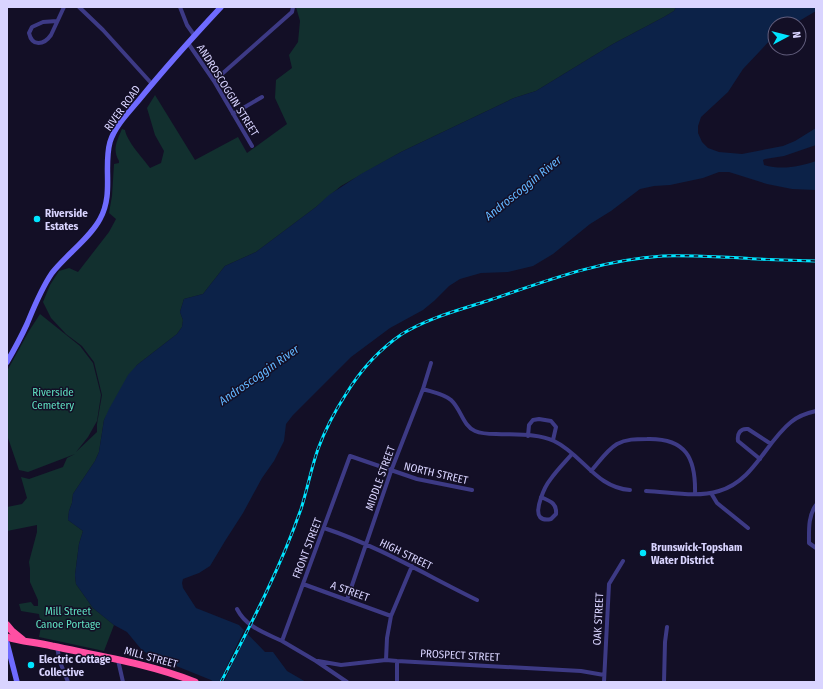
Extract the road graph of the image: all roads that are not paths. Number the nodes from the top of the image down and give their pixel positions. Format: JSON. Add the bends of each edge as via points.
{"nodes":[{"id":1,"x":64,"y":7,"type":"edge"},
{"id":2,"x":79,"y":7,"type":"edge"},
{"id":3,"x":180,"y":7,"type":"edge"},
{"id":4,"x":221,"y":7,"type":"edge"},
{"id":5,"x":293,"y":7,"type":"edge"},
{"id":6,"x":57,"y":21,"type":"junction"},
{"id":7,"x":194,"y":36,"type":"junction"},
{"id":8,"x":188,"y":43,"type":"junction"},
{"id":9,"x":214,"y":80,"type":"junction"},
{"id":10,"x":152,"y":84,"type":"junction"},
{"id":11,"x":262,"y":97,"type":"dead end"},
{"id":12,"x":234,"y":114,"type":"junction"},
{"id":13,"x":252,"y":146,"type":"dead end"},
{"id":14,"x":7,"y":362,"type":"edge"},
{"id":15,"x":431,"y":363,"type":"dead end"},
{"id":16,"x":423,"y":389,"type":"junction"},
{"id":17,"x":816,"y":411,"type":"edge"},
{"id":18,"x":528,"y":436,"type":"junction"},
{"id":19,"x":553,"y":440,"type":"junction"},
{"id":20,"x":771,"y":444,"type":"junction"},
{"id":21,"x":572,"y":454,"type":"junction"},
{"id":22,"x":350,"y":456,"type":"joint"},
{"id":23,"x":760,"y":459,"type":"junction"},
{"id":24,"x":391,"y":471,"type":"junction"},
{"id":25,"x":591,"y":471,"type":"junction"},
{"id":26,"x":472,"y":490,"type":"dead end"},
{"id":27,"x":630,"y":490,"type":"dead end"},
{"id":28,"x":646,"y":491,"type":"dead end"},
{"id":29,"x":711,"y":493,"type":"junction"},
{"id":30,"x":695,"y":494,"type":"junction"},
{"id":31,"x":541,"y":498,"type":"junction"},
{"id":32,"x":816,"y":505,"type":"edge"},
{"id":33,"x":324,"y":528,"type":"junction"},
{"id":34,"x":748,"y":528,"type":"dead end"},
{"id":35,"x":366,"y":545,"type":"junction"},
{"id":36,"x":816,"y":548,"type":"edge"},
{"id":37,"x":623,"y":561,"type":"dead end"},
{"id":38,"x":412,"y":566,"type":"junction"},
{"id":39,"x":303,"y":584,"type":"junction"},
{"id":40,"x":347,"y":600,"type":"junction"},
{"id":41,"x":477,"y":600,"type":"dead end"},
{"id":42,"x":237,"y":609,"type":"dead end"},
{"id":43,"x":391,"y":616,"type":"junction"},
{"id":44,"x":7,"y":626,"type":"edge"},
{"id":45,"x":668,"y":627,"type":"dead end"},
{"id":46,"x":7,"y":637,"type":"edge"},
{"id":47,"x":25,"y":641,"type":"junction"},
{"id":48,"x":282,"y":641,"type":"junction"},
{"id":49,"x":7,"y":643,"type":"edge"},
{"id":50,"x":57,"y":647,"type":"junction"},
{"id":51,"x":118,"y":660,"type":"junction"},
{"id":52,"x":386,"y":660,"type":"junction"},
{"id":53,"x":316,"y":661,"type":"junction"},
{"id":54,"x":397,"y":661,"type":"junction"},
{"id":55,"x":604,"y":675,"type":"junction"},
{"id":56,"x":17,"y":682,"type":"edge"},
{"id":57,"x":68,"y":682,"type":"edge"},
{"id":58,"x":123,"y":682,"type":"edge"},
{"id":59,"x":195,"y":682,"type":"edge"},
{"id":60,"x":347,"y":682,"type":"edge"},
{"id":61,"x":397,"y":682,"type":"edge"},
{"id":62,"x":604,"y":682,"type":"edge"},
{"id":63,"x":664,"y":682,"type":"edge"}],
"edges":[{"from":1,"to":6,"type":"street"},
{"from":2,"to":10,"type":"street"},
{"from":3,"to":7,"type":"street"},
{"from":4,"to":7,"type":"street","name":"RIVER ROAD"},
{"from":5,"to":9,"type":"street","via":[[292,12]]},
{"from":6,"to":6,"type":"street","via":[[45,42],[33,42],[30,33],[32,27],[43,22]]},
{"from":7,"to":8,"type":"street","name":"RIVER ROAD"},
{"from":8,"to":9,"type":"street","name":"ANDROSCOGGIN STREET"},
{"from":8,"to":10,"type":"street","name":"RIVER ROAD"},
{"from":9,"to":12,"type":"street","name":"ANDROSCOGGIN STREET"},
{"from":10,"to":14,"type":"street","name":"RIVER ROAD","via":[[124,119],[111,141],[107,162],[107,201],[100,220],[59,264],[47,281]]},
{"from":11,"to":12,"type":"street"},
{"from":12,"to":13,"type":"street","name":"ANDROSCOGGIN STREET"},
{"from":15,"to":16,"type":"street","name":"MIDDLE STREET"},
{"from":16,"to":18,"type":"street","via":[[452,401],[469,427],[476,432]]},
{"from":16,"to":24,"type":"street","name":"MIDDLE STREET"},
{"from":17,"to":20,"type":"street","via":[[792,421]]},
{"from":18,"to":19,"type":"street"},
{"from":18,"to":19,"type":"street","via":[[530,422],[539,419],[554,423],[556,430]]},
{"from":19,"to":21,"type":"street"},
{"from":20,"to":23,"type":"street"},
{"from":20,"to":23,"type":"street","via":[[748,429],[738,433],[738,441]]},
{"from":21,"to":25,"type":"street"},
{"from":21,"to":31,"type":"street","via":[[549,481]]},
{"from":22,"to":24,"type":"street","name":"NORTH STREET"},
{"from":22,"to":33,"type":"street","name":"FRONT STREET"},
{"from":23,"to":29,"type":"street","via":[[744,478]]},
{"from":24,"to":26,"type":"street","name":"NORTH STREET"},
{"from":24,"to":35,"type":"street","name":"MIDDLE STREET"},
{"from":25,"to":27,"type":"street","via":[[615,488]]},
{"from":25,"to":30,"type":"street","via":[[612,448],[624,441],[667,440],[682,448],[689,457],[695,475]]},
{"from":28,"to":30,"type":"street"},
{"from":29,"to":30,"type":"street"},
{"from":29,"to":34,"type":"street","via":[[717,503]]},
{"from":31,"to":31,"type":"street","via":[[538,513],[544,520],[551,519],[556,514],[556,507],[552,502]]},
{"from":32,"to":36,"type":"street","via":[[808,526],[809,543]]},
{"from":33,"to":35,"type":"street","name":"HIGH STREET"},
{"from":33,"to":39,"type":"street","name":"FRONT STREET"},
{"from":35,"to":38,"type":"street","name":"HIGH STREET"},
{"from":35,"to":40,"type":"street","name":"MIDDLE STREET"},
{"from":37,"to":55,"type":"street","name":"OAK STREET","via":[[609,584]]},
{"from":38,"to":41,"type":"street","name":"HIGH STREET"},
{"from":38,"to":43,"type":"street"},
{"from":39,"to":40,"type":"street","name":"A STREET"},
{"from":39,"to":48,"type":"street","name":"FRONT STREET"},
{"from":40,"to":43,"type":"street","name":"A STREET"},
{"from":42,"to":48,"type":"street","via":[[251,626]]},
{"from":43,"to":52,"type":"street"},
{"from":44,"to":47,"type":"highway"},
{"from":45,"to":63,"type":"street"},
{"from":46,"to":47,"type":"highway","name":"MILL STREET"},
{"from":47,"to":50,"type":"highway","name":"MILL STREET"},
{"from":48,"to":53,"type":"street"},
{"from":49,"to":56,"type":"street"},
{"from":50,"to":51,"type":"highway","name":"MILL STREET"},
{"from":50,"to":57,"type":"street"},
{"from":51,"to":58,"type":"street"},
{"from":51,"to":59,"type":"highway","name":"MILL STREET"},
{"from":52,"to":53,"type":"street","name":"PROSPECT STREET","via":[[350,665]]},
{"from":52,"to":54,"type":"street","name":"PROSPECT STREET"},
{"from":53,"to":60,"type":"street"},
{"from":54,"to":55,"type":"street","name":"PROSPECT STREET","via":[[581,671]]},
{"from":54,"to":61,"type":"street"},
{"from":55,"to":62,"type":"street","name":"OAK STREET"}]}
